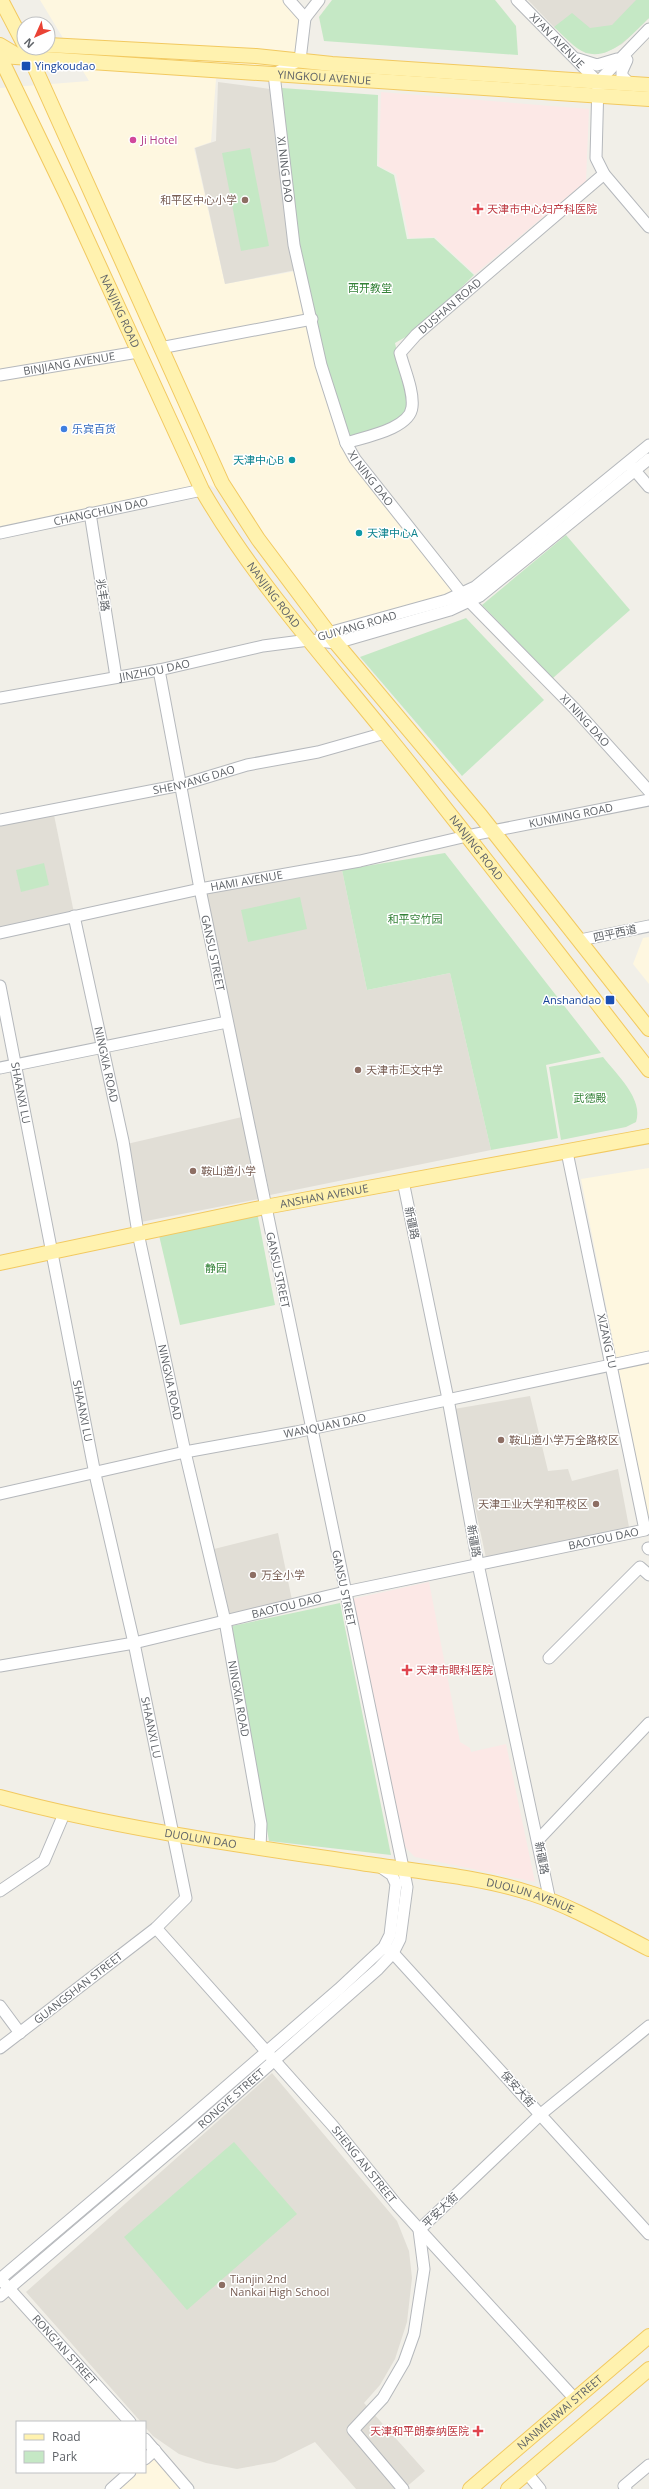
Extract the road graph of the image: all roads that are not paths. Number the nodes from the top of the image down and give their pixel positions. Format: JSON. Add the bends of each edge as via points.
{"nodes":[{"id":1,"x":2,"y":0,"type":"edge"},
{"id":2,"x":289,"y":0,"type":"edge"},
{"id":3,"x":319,"y":0,"type":"edge"},
{"id":4,"x":517,"y":0,"type":"edge"},
{"id":5,"x":305,"y":18,"type":"junction"},
{"id":6,"x":649,"y":29,"type":"edge"},
{"id":7,"x":16,"y":30,"type":"edge"},
{"id":8,"x":649,"y":39,"type":"edge"},
{"id":9,"x":0,"y":44,"type":"edge"},
{"id":10,"x":56,"y":46,"type":"edge"},
{"id":11,"x":16,"y":48,"type":"edge"},
{"id":12,"x":16,"y":53,"type":"edge"},
{"id":13,"x":56,"y":53,"type":"edge"},
{"id":14,"x":28,"y":56,"type":"edge"},
{"id":15,"x":0,"y":57,"type":"edge"},
{"id":16,"x":574,"y":58,"type":"junction"},
{"id":17,"x":625,"y":58,"type":"junction"},
{"id":18,"x":300,"y":60,"type":"junction"},
{"id":19,"x":274,"y":74,"type":"junction"},
{"id":20,"x":629,"y":83,"type":"junction"},
{"id":21,"x":649,"y":85,"type":"edge"},
{"id":22,"x":600,"y":86,"type":"junction"},
{"id":23,"x":649,"y":99,"type":"edge"},
{"id":24,"x":604,"y":174,"type":"junction"},
{"id":25,"x":649,"y":227,"type":"edge"},
{"id":26,"x":312,"y":318,"type":"junction"},
{"id":27,"x":160,"y":348,"type":"junction"},
{"id":28,"x":138,"y":352,"type":"junction"},
{"id":29,"x":0,"y":375,"type":"edge"},
{"id":30,"x":346,"y":443,"type":"junction"},
{"id":31,"x":649,"y":445,"type":"edge"},
{"id":32,"x":649,"y":459,"type":"edge"},
{"id":33,"x":632,"y":466,"type":"junction"},
{"id":34,"x":649,"y":487,"type":"edge"},
{"id":35,"x":202,"y":490,"type":"junction"},
{"id":36,"x":90,"y":513,"type":"junction"},
{"id":37,"x":0,"y":533,"type":"edge"},
{"id":38,"x":466,"y":598,"type":"junction"},
{"id":39,"x":332,"y":638,"type":"junction"},
{"id":40,"x":309,"y":640,"type":"junction"},
{"id":41,"x":159,"y":670,"type":"junction"},
{"id":42,"x":116,"y":678,"type":"junction"},
{"id":43,"x":0,"y":698,"type":"edge"},
{"id":44,"x":385,"y":733,"type":"junction"},
{"id":45,"x":181,"y":785,"type":"junction"},
{"id":46,"x":649,"y":791,"type":"edge"},
{"id":47,"x":649,"y":800,"type":"edge"},
{"id":48,"x":0,"y":820,"type":"edge"},
{"id":49,"x":493,"y":832,"type":"junction"},
{"id":50,"x":467,"y":836,"type":"junction"},
{"id":51,"x":200,"y":889,"type":"junction"},
{"id":52,"x":74,"y":916,"type":"junction"},
{"id":53,"x":649,"y":926,"type":"edge"},
{"id":54,"x":0,"y":933,"type":"edge"},
{"id":55,"x":580,"y":940,"type":"junction"},
{"id":56,"x":0,"y":986,"type":"edge"},
{"id":57,"x":227,"y":1022,"type":"junction"},
{"id":58,"x":649,"y":1029,"type":"edge"},
{"id":59,"x":102,"y":1048,"type":"junction"},
{"id":60,"x":16,"y":1065,"type":"junction"},
{"id":61,"x":0,"y":1068,"type":"edge"},
{"id":62,"x":649,"y":1070,"type":"edge"},
{"id":63,"x":649,"y":1136,"type":"edge"},
{"id":64,"x":567,"y":1152,"type":"junction"},
{"id":65,"x":403,"y":1181,"type":"junction"},
{"id":66,"x":265,"y":1207,"type":"junction"},
{"id":67,"x":138,"y":1233,"type":"junction"},
{"id":68,"x":53,"y":1251,"type":"junction"},
{"id":69,"x":0,"y":1263,"type":"edge"},
{"id":70,"x":649,"y":1357,"type":"edge"},
{"id":71,"x":612,"y":1365,"type":"junction"},
{"id":72,"x":448,"y":1399,"type":"junction"},
{"id":73,"x":312,"y":1428,"type":"junction"},
{"id":74,"x":184,"y":1452,"type":"junction"},
{"id":75,"x":95,"y":1474,"type":"junction"},
{"id":76,"x":0,"y":1494,"type":"edge"},
{"id":77,"x":645,"y":1530,"type":"joint"},
{"id":78,"x":478,"y":1564,"type":"junction"},
{"id":79,"x":649,"y":1575,"type":"edge"},
{"id":80,"x":345,"y":1592,"type":"junction"},
{"id":81,"x":225,"y":1621,"type":"junction"},
{"id":82,"x":134,"y":1643,"type":"junction"},
{"id":83,"x":549,"y":1658,"type":"dead end"},
{"id":84,"x":0,"y":1666,"type":"edge"},
{"id":85,"x":649,"y":1723,"type":"edge"},
{"id":86,"x":0,"y":1797,"type":"edge"},
{"id":87,"x":64,"y":1814,"type":"junction"},
{"id":88,"x":172,"y":1836,"type":"junction"},
{"id":89,"x":538,"y":1840,"type":"junction"},
{"id":90,"x":260,"y":1848,"type":"junction"},
{"id":91,"x":379,"y":1866,"type":"junction"},
{"id":92,"x":403,"y":1870,"type":"junction"},
{"id":93,"x":0,"y":1891,"type":"edge"},
{"id":94,"x":550,"y":1901,"type":"junction"},
{"id":95,"x":156,"y":1928,"type":"junction"},
{"id":96,"x":649,"y":1949,"type":"edge"},
{"id":97,"x":389,"y":1950,"type":"junction"},
{"id":98,"x":0,"y":2006,"type":"edge"},
{"id":99,"x":649,"y":2026,"type":"edge"},
{"id":100,"x":20,"y":2033,"type":"junction"},
{"id":101,"x":0,"y":2048,"type":"edge"},
{"id":102,"x":266,"y":2051,"type":"junction"},
{"id":103,"x":274,"y":2060,"type":"junction"},
{"id":104,"x":541,"y":2114,"type":"junction"},
{"id":105,"x":419,"y":2230,"type":"junction"},
{"id":106,"x":649,"y":2234,"type":"edge"},
{"id":107,"x":0,"y":2278,"type":"edge"},
{"id":108,"x":10,"y":2288,"type":"junction"},
{"id":109,"x":0,"y":2296,"type":"edge"},
{"id":110,"x":649,"y":2336,"type":"edge"},
{"id":111,"x":649,"y":2369,"type":"edge"},
{"id":112,"x":575,"y":2399,"type":"junction"},
{"id":113,"x":129,"y":2421,"type":"edge"},
{"id":114,"x":146,"y":2441,"type":"edge"},
{"id":115,"x":154,"y":2450,"type":"junction"},
{"id":116,"x":146,"y":2458,"type":"edge"},
{"id":117,"x":649,"y":2465,"type":"edge"},
{"id":118,"x":129,"y":2473,"type":"edge"},
{"id":119,"x":527,"y":2473,"type":"junction"},
{"id":120,"x":111,"y":2489,"type":"edge"},
{"id":121,"x":188,"y":2489,"type":"edge"},
{"id":122,"x":403,"y":2489,"type":"edge"},
{"id":123,"x":470,"y":2489,"type":"edge"},
{"id":124,"x":508,"y":2489,"type":"edge"},
{"id":125,"x":540,"y":2489,"type":"edge"},
{"id":126,"x":626,"y":2489,"type":"edge"}],
"edges":[{"from":1,"to":7,"type":"main road","name":"NANJING ROAD"},
{"from":2,"to":5,"type":"street"},
{"from":3,"to":5,"type":"street"},
{"from":4,"to":16,"type":"street","name":"XI'AN AVENUE"},
{"from":5,"to":18,"type":"street"},
{"from":6,"to":17,"type":"street"},
{"from":8,"to":17,"type":"street"},
{"from":9,"to":11,"type":"main road"},
{"from":10,"to":18,"type":"main road","name":"YINGKOU AVENUE"},
{"from":12,"to":15,"type":"main road","name":"YINGKOU AVENUE"},
{"from":13,"to":19,"type":"main road","name":"YINGKOU AVENUE"},
{"from":14,"to":27,"type":"main road","name":"NANJING ROAD","via":[[44,86]]},
{"from":15,"to":28,"type":"main road","name":"NANJING ROAD"},
{"from":16,"to":17,"type":"street","via":[[597,65]]},
{"from":16,"to":22,"type":"street","name":"XI'AN AVENUE"},
{"from":17,"to":20,"type":"street","via":[[622,76]]},
{"from":17,"to":22,"type":"street"},
{"from":18,"to":19,"type":"street"},
{"from":18,"to":22,"type":"main road","name":"YINGKOU AVENUE"},
{"from":19,"to":22,"type":"main road","name":"YINGKOU AVENUE"},
{"from":19,"to":26,"type":"street","name":"XI NING DAO","via":[[294,245]]},
{"from":20,"to":21,"type":"main road","name":"YINGKOU AVENUE"},
{"from":20,"to":22,"type":"main road","name":"YINGKOU AVENUE"},
{"from":22,"to":23,"type":"main road","name":"YINGKOU AVENUE"},
{"from":22,"to":24,"type":"street","via":[[596,158]]},
{"from":24,"to":25,"type":"street"},
{"from":24,"to":30,"type":"street","name":"DUSHAN ROAD","via":[[416,335],[400,353],[412,407],[409,417],[395,427]]},
{"from":26,"to":27,"type":"street"},
{"from":26,"to":30,"type":"street","name":"XI NING DAO","via":[[321,364]]},
{"from":27,"to":39,"type":"main road","name":"NANJING ROAD","via":[[222,484],[258,539]]},
{"from":28,"to":29,"type":"street","name":"BINJIANG AVENUE"},
{"from":28,"to":35,"type":"main road","name":"NANJING ROAD"},
{"from":30,"to":38,"type":"street","name":"XI NING DAO","via":[[355,459]]},
{"from":31,"to":33,"type":"street","name":"GUIYANG ROAD"},
{"from":32,"to":33,"type":"street","name":"GUIYANG ROAD"},
{"from":33,"to":34,"type":"street"},
{"from":33,"to":38,"type":"street","name":"GUIYANG ROAD","via":[[488,590]]},
{"from":35,"to":36,"type":"street","name":"CHANGCHUN DAO"},
{"from":35,"to":40,"type":"main road","name":"NANJING ROAD","via":[[243,553]]},
{"from":36,"to":37,"type":"street","name":"CHANGCHUN DAO"},
{"from":36,"to":42,"type":"street","name":"兆丰路"},
{"from":38,"to":39,"type":"street","name":"GUIYANG ROAD","via":[[450,610]]},
{"from":38,"to":46,"type":"street","name":"XI NING DAO","via":[[574,708]]},
{"from":39,"to":40,"type":"street","name":"GUIYANG ROAD"},
{"from":39,"to":49,"type":"main road","name":"NANJING ROAD"},
{"from":40,"to":41,"type":"street","name":"JINZHOU DAO","via":[[262,646]]},
{"from":40,"to":44,"type":"main road","name":"NANJING ROAD"},
{"from":41,"to":42,"type":"street","name":"JINZHOU DAO"},
{"from":41,"to":45,"type":"street","name":"GANSU STREET"},
{"from":42,"to":43,"type":"street","name":"JINZHOU DAO"},
{"from":44,"to":45,"type":"street","name":"SHENYANG DAO","via":[[318,752],[247,765]]},
{"from":44,"to":50,"type":"main road","name":"NANJING ROAD"},
{"from":45,"to":48,"type":"street","name":"SHENYANG DAO"},
{"from":45,"to":51,"type":"street","name":"GANSU STREET"},
{"from":47,"to":49,"type":"street","name":"KUNMING ROAD"},
{"from":49,"to":50,"type":"street","name":"HAMI AVENUE"},
{"from":49,"to":55,"type":"main road","name":"NANJING ROAD"},
{"from":50,"to":51,"type":"street","name":"HAMI AVENUE","via":[[360,861]]},
{"from":50,"to":62,"type":"main road","name":"NANJING ROAD"},
{"from":51,"to":52,"type":"street","name":"HAMI AVENUE"},
{"from":51,"to":57,"type":"street","name":"GANSU STREET"},
{"from":52,"to":54,"type":"street","name":"HAMI AVENUE"},
{"from":52,"to":59,"type":"street","name":"NINGXIA ROAD"},
{"from":53,"to":55,"type":"street","name":"四平西道"},
{"from":55,"to":58,"type":"main road","name":"NANJING ROAD"},
{"from":56,"to":60,"type":"street","name":"SHAANXI LU"},
{"from":57,"to":59,"type":"street"},
{"from":57,"to":66,"type":"street","name":"GANSU STREET"},
{"from":59,"to":60,"type":"street"},
{"from":59,"to":67,"type":"street","name":"NINGXIA ROAD"},
{"from":60,"to":61,"type":"street"},
{"from":60,"to":68,"type":"street","name":"SHAANXI LU"},
{"from":63,"to":64,"type":"main road","name":"ANSHAN AVENUE"},
{"from":64,"to":65,"type":"main road","name":"ANSHAN AVENUE"},
{"from":64,"to":71,"type":"street","name":"XIZANG LU"},
{"from":65,"to":66,"type":"main road","name":"ANSHAN AVENUE"},
{"from":65,"to":72,"type":"street","name":"新疆路"},
{"from":66,"to":67,"type":"main road","name":"ANSHAN AVENUE"},
{"from":66,"to":73,"type":"street","name":"GANSU STREET"},
{"from":67,"to":68,"type":"main road","name":"ANSHAN AVENUE"},
{"from":67,"to":74,"type":"street","name":"NINGXIA ROAD"},
{"from":68,"to":69,"type":"main road","name":"ANSHAN AVENUE"},
{"from":68,"to":75,"type":"street","name":"SHAANXI LU"},
{"from":70,"to":71,"type":"street","name":"WANQUAN DAO"},
{"from":71,"to":72,"type":"street","name":"WANQUAN DAO"},
{"from":71,"to":77,"type":"street","name":"XIZANG LU"},
{"from":72,"to":73,"type":"street","name":"WANQUAN DAO"},
{"from":72,"to":78,"type":"street","name":"新疆路"},
{"from":73,"to":74,"type":"street","name":"WANQUAN DAO"},
{"from":73,"to":80,"type":"street","name":"GANSU STREET"},
{"from":74,"to":75,"type":"street","name":"WANQUAN DAO"},
{"from":74,"to":81,"type":"street","name":"NINGXIA ROAD"},
{"from":75,"to":76,"type":"street","name":"WANQUAN DAO"},
{"from":75,"to":82,"type":"street","name":"SHAANXI LU"},
{"from":77,"to":78,"type":"street","name":"BAOTOU DAO"},
{"from":78,"to":80,"type":"street","name":"BAOTOU DAO"},
{"from":78,"to":89,"type":"street","name":"新疆路"},
{"from":79,"to":83,"type":"street","via":[[640,1567]]},
{"from":80,"to":81,"type":"street","name":"BAOTOU DAO"},
{"from":80,"to":92,"type":"street","name":"GANSU STREET"},
{"from":81,"to":82,"type":"street","name":"BAOTOU DAO"},
{"from":81,"to":90,"type":"street","name":"NINGXIA ROAD","via":[[261,1824]]},
{"from":82,"to":84,"type":"street","name":"BAOTOU DAO"},
{"from":82,"to":88,"type":"street","name":"SHAANXI LU"},
{"from":85,"to":89,"type":"street"},
{"from":86,"to":87,"type":"main road","name":"DUOLUN DAO"},
{"from":87,"to":88,"type":"main road","name":"DUOLUN DAO"},
{"from":87,"to":93,"type":"street","via":[[44,1861]]},
{"from":88,"to":90,"type":"main road","name":"DUOLUN DAO"},
{"from":88,"to":95,"type":"street","name":"SHAANXI LU","via":[[186,1898]]},
{"from":89,"to":94,"type":"street","name":"新疆路"},
{"from":90,"to":91,"type":"main road","name":"DUOLUN DAO"},
{"from":91,"to":92,"type":"main road","name":"DUOLUN DAO"},
{"from":91,"to":97,"type":"street","name":"RONGYE STREET","via":[[392,1875],[396,1884]]},
{"from":92,"to":94,"type":"main road","name":"DUOLUN AVENUE","via":[[470,1879],[522,1891]]},
{"from":92,"to":97,"type":"street","name":"RONGYE STREET","via":[[407,1887],[400,1939]]},
{"from":94,"to":96,"type":"main road","name":"DUOLUN AVENUE"},
{"from":95,"to":100,"type":"street","name":"GUANGSHAN STREET"},
{"from":95,"to":102,"type":"street","name":"SHENG AN STREET"},
{"from":97,"to":102,"type":"street","name":"RONGYE STREET"},
{"from":97,"to":103,"type":"street","name":"RONGYE STREET"},
{"from":97,"to":104,"type":"street","name":"保安大街"},
{"from":98,"to":100,"type":"street"},
{"from":99,"to":104,"type":"street","name":"平安大街"},
{"from":100,"to":101,"type":"street","name":"GUANGSHAN STREET"},
{"from":102,"to":103,"type":"street","name":"SHENG AN STREET"},
{"from":102,"to":107,"type":"street","name":"RONGYE STREET"},
{"from":103,"to":105,"type":"street","name":"SHENG AN STREET"},
{"from":103,"to":108,"type":"street","name":"RONGYE STREET"},
{"from":104,"to":105,"type":"street","name":"平安大街"},
{"from":104,"to":106,"type":"street","name":"保安大街"},
{"from":105,"to":112,"type":"street","name":"SHENG AN STREET"},
{"from":105,"to":122,"type":"street","name":"平安大街","via":[[424,2268],[414,2334],[404,2362],[383,2398],[353,2430]]},
{"from":107,"to":108,"type":"street","name":"RONG'AN STREET"},
{"from":108,"to":109,"type":"street","name":"RONGYE STREET"},
{"from":108,"to":113,"type":"street","name":"RONG'AN STREET"},
{"from":110,"to":112,"type":"main road","name":"NANMENWAI STREET"},
{"from":111,"to":119,"type":"main road"},
{"from":112,"to":123,"type":"main road","name":"NANMENWAI STREET"},
{"from":114,"to":115,"type":"street"},
{"from":115,"to":116,"type":"street"},
{"from":115,"to":121,"type":"street"},
{"from":117,"to":126,"type":"street","via":[[624,2486]]},
{"from":118,"to":120,"type":"street"},
{"from":119,"to":124,"type":"main road"},
{"from":119,"to":125,"type":"street"}]}
